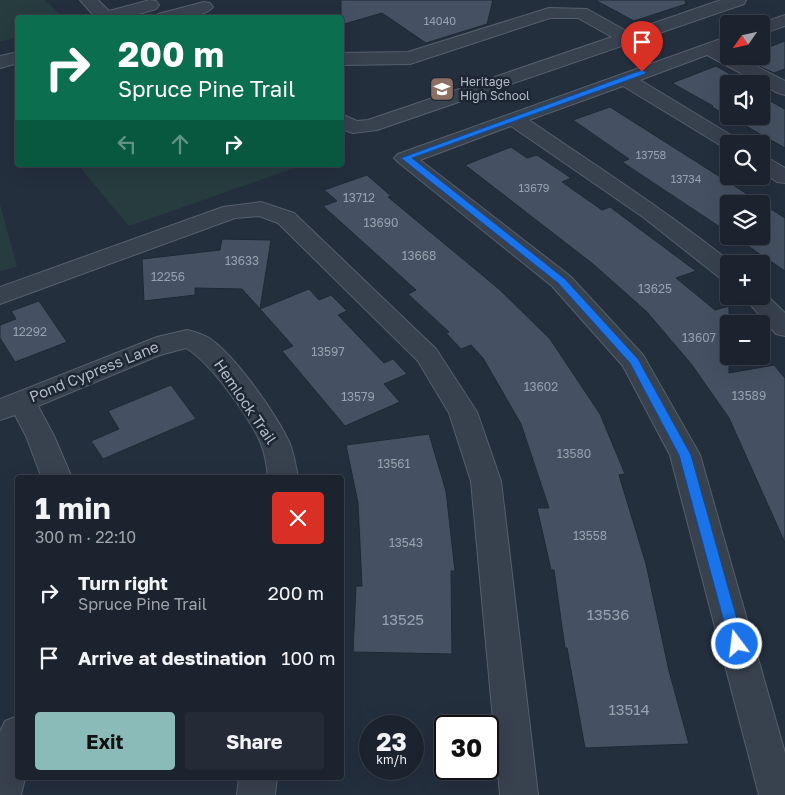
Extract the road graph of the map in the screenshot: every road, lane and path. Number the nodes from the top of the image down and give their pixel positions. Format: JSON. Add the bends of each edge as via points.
{"nodes":[{"id":1,"x":88,"y":0,"type":"edge"},
{"id":2,"x":145,"y":0,"type":"edge"},
{"id":3,"x":738,"y":0,"type":"edge"},
{"id":4,"x":205,"y":8,"type":"edge"},
{"id":5,"x":104,"y":15,"type":"edge"},
{"id":6,"x":113,"y":15,"type":"edge"},
{"id":7,"x":176,"y":15,"type":"edge"},
{"id":8,"x":785,"y":20,"type":"edge"},
{"id":9,"x":770,"y":26,"type":"edge"},
{"id":10,"x":627,"y":38,"type":"junction"},
{"id":11,"x":720,"y":44,"type":"edge"},
{"id":12,"x":708,"y":48,"type":"junction"},
{"id":13,"x":15,"y":58,"type":"edge"},
{"id":14,"x":344,"y":59,"type":"edge"},
{"id":15,"x":0,"y":62,"type":"edge"},
{"id":16,"x":625,"y":79,"type":"junction"},
{"id":17,"x":785,"y":89,"type":"edge"},
{"id":18,"x":514,"y":119,"type":"junction"},
{"id":19,"x":344,"y":122,"type":"edge"},
{"id":20,"x":720,"y":137,"type":"edge"},
{"id":21,"x":770,"y":168,"type":"edge"},
{"id":22,"x":785,"y":177,"type":"edge"},
{"id":23,"x":720,"y":266,"type":"edge"},
{"id":24,"x":0,"y":296,"type":"edge"},
{"id":25,"x":763,"y":305,"type":"edge"},
{"id":26,"x":785,"y":328,"type":"edge"},
{"id":27,"x":189,"y":339,"type":"joint"},
{"id":28,"x":7,"y":404,"type":"edge"},
{"id":29,"x":55,"y":475,"type":"edge"},
{"id":30,"x":282,"y":475,"type":"edge"},
{"id":31,"x":15,"y":745,"type":"edge"},
{"id":32,"x":258,"y":780,"type":"edge"},
{"id":33,"x":2,"y":795,"type":"edge"},
{"id":34,"x":256,"y":795,"type":"edge"},
{"id":35,"x":519,"y":795,"type":"edge"},
{"id":36,"x":778,"y":795,"type":"edge"}],
"edges":[{"from":1,"to":5,"type":"street"},
{"from":2,"to":6,"type":"street","via":[[150,5]]},
{"from":3,"to":10,"type":"street"},
{"from":4,"to":7,"type":"street"},
{"from":8,"to":9,"type":"street"},
{"from":10,"to":14,"type":"street","via":[[581,13],[549,13],[410,58]]},
{"from":10,"to":19,"type":"street","via":[[370,126],[353,127]]},
{"from":11,"to":12,"type":"street"},
{"from":12,"to":16,"type":"street"},
{"from":12,"to":17,"type":"street"},
{"from":13,"to":15,"type":"street"},
{"from":16,"to":18,"type":"street"},
{"from":16,"to":20,"type":"street"},
{"from":18,"to":23,"type":"street"},
{"from":18,"to":36,"type":"street","via":[[406,158],[561,281],[634,361],[685,455]]},
{"from":21,"to":22,"type":"street"},
{"from":24,"to":35,"type":"street","via":[[231,212],[261,209],[286,218],[426,355],[463,412],[486,481]]},
{"from":25,"to":26,"type":"street"},
{"from":27,"to":28,"type":"street","name":"Pond Cypress Lane","via":[[151,349]]},
{"from":27,"to":30,"type":"street","name":"Hemlock Trail","via":[[200,343],[211,353],[273,438]]},
{"from":28,"to":29,"type":"street","via":[[40,436]]},
{"from":31,"to":33,"type":"street"},
{"from":32,"to":34,"type":"street"}]}
